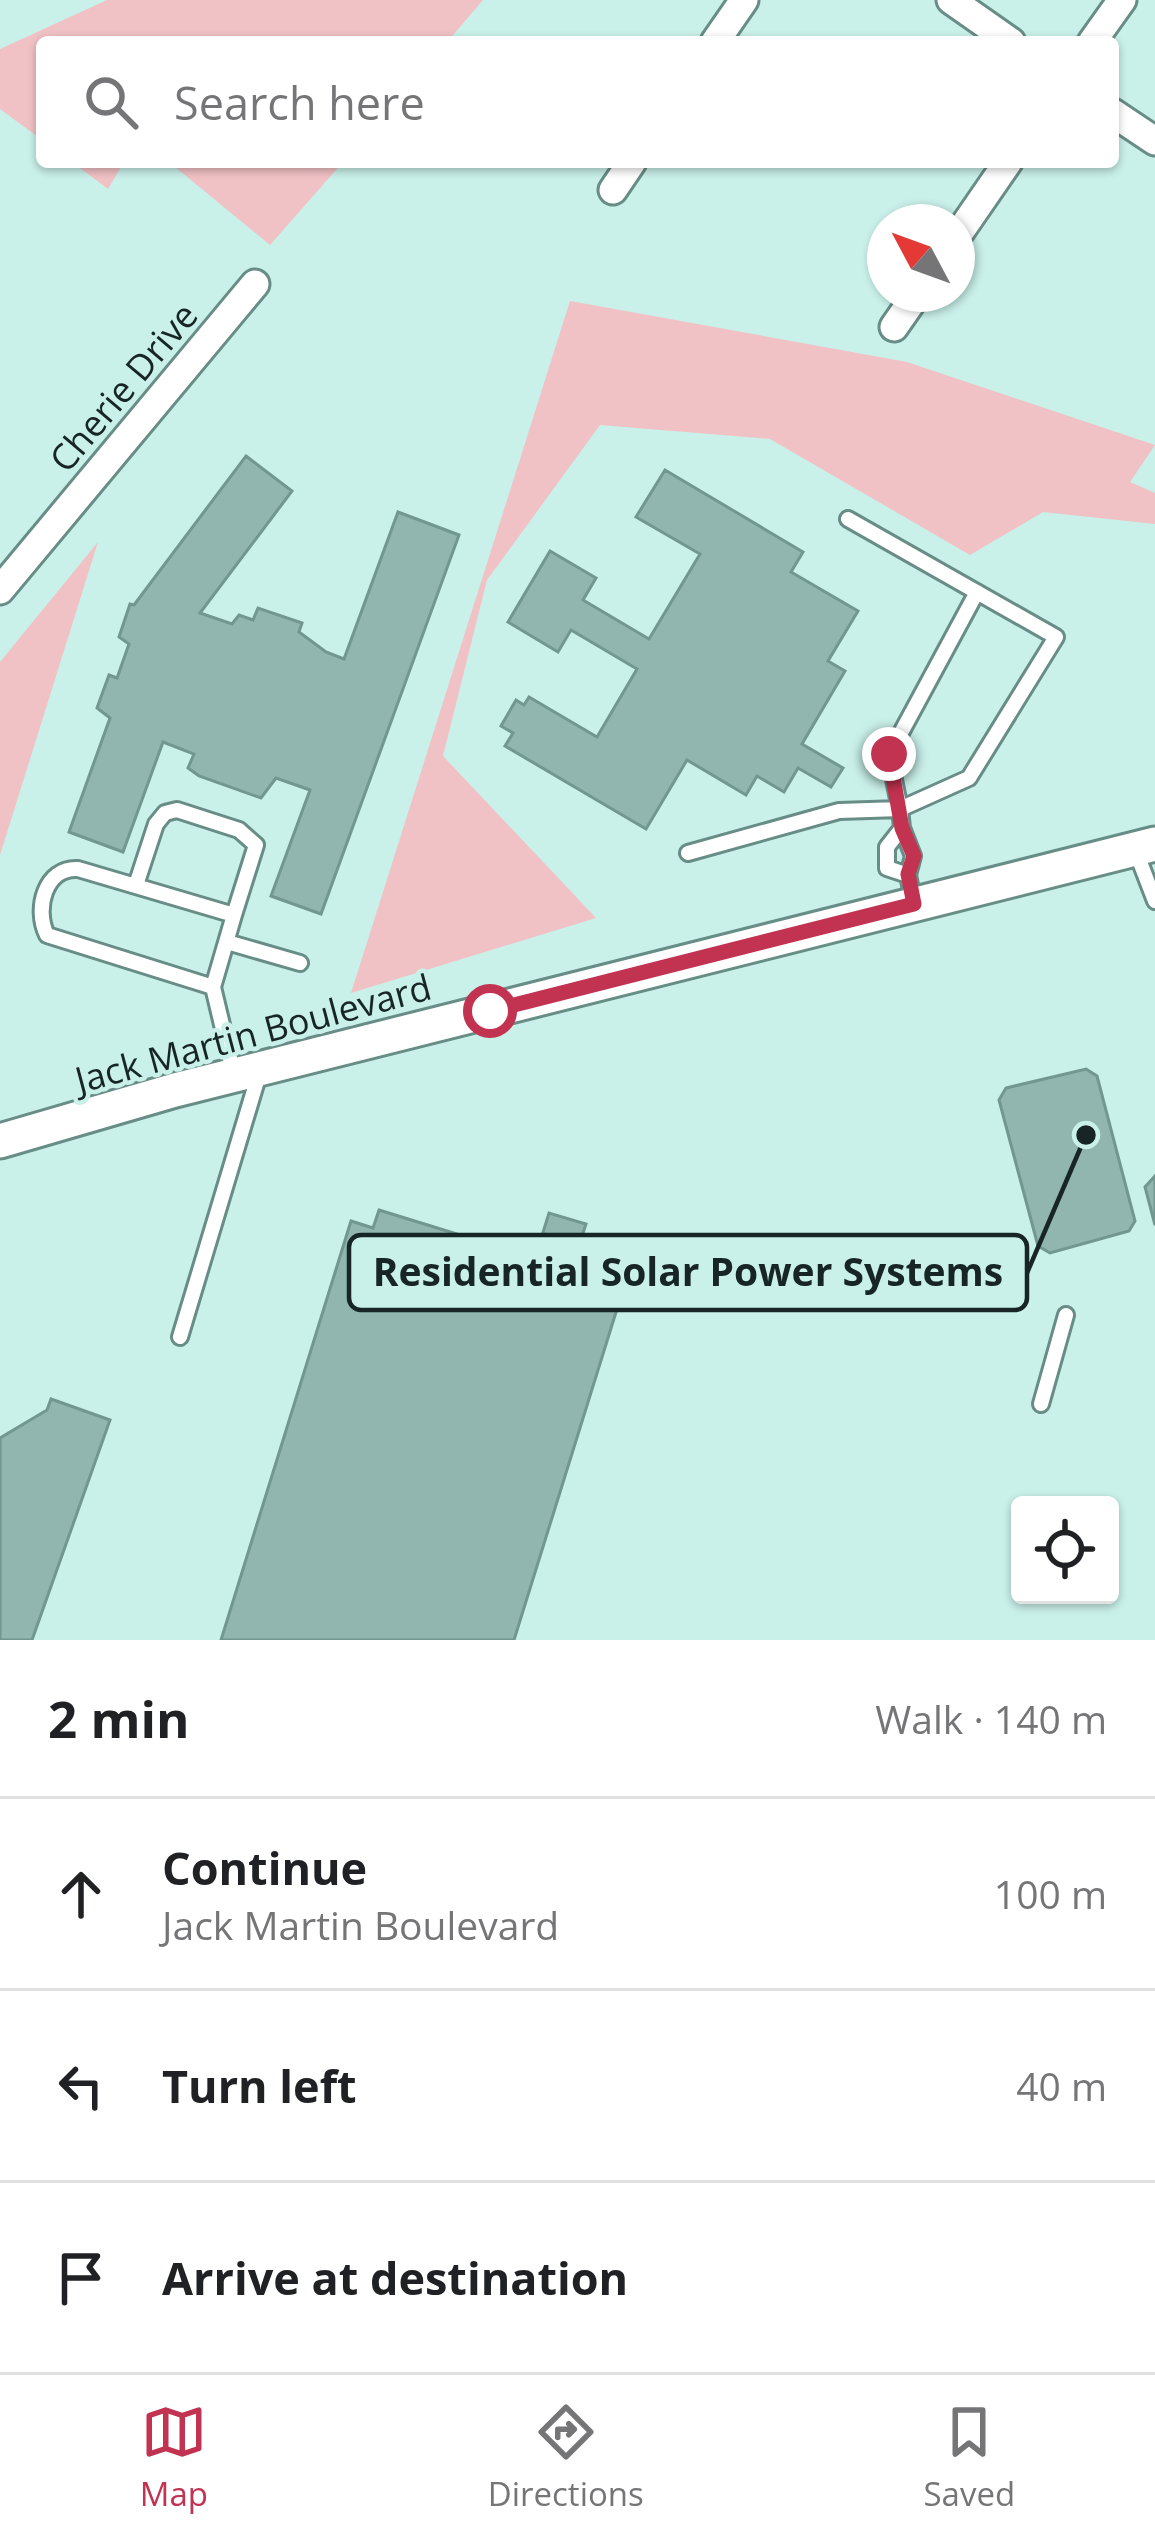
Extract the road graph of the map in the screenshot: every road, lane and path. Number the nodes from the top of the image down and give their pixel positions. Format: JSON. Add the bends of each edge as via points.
{"nodes":[{"id":1,"x":743,"y":0,"type":"edge"},
{"id":2,"x":951,"y":0,"type":"edge"},
{"id":3,"x":1122,"y":0,"type":"edge"},
{"id":4,"x":719,"y":36,"type":"edge"},
{"id":5,"x":1002,"y":36,"type":"edge"},
{"id":6,"x":1096,"y":36,"type":"edge"},
{"id":7,"x":1119,"y":117,"type":"edge"},
{"id":8,"x":1155,"y":141,"type":"edge"},
{"id":9,"x":628,"y":168,"type":"edge"},
{"id":10,"x":1004,"y":168,"type":"edge"},
{"id":11,"x":613,"y":190,"type":"dead end"},
{"id":12,"x":975,"y":210,"type":"edge"},
{"id":13,"x":255,"y":284,"type":"dead end"},
{"id":14,"x":904,"y":312,"type":"edge"},
{"id":15,"x":894,"y":327,"type":"dead end"},
{"id":16,"x":848,"y":519,"type":"dead end"},
{"id":17,"x":0,"y":590,"type":"edge"},
{"id":18,"x":977,"y":592,"type":"junction"},
{"id":19,"x":900,"y":809,"type":"junction"},
{"id":20,"x":1145,"y":846,"type":"edge"},
{"id":21,"x":688,"y":853,"type":"dead end"},
{"id":22,"x":136,"y":885,"type":"junction"},
{"id":23,"x":911,"y":890,"type":"junction"},
{"id":24,"x":1155,"y":901,"type":"edge"},
{"id":25,"x":234,"y":915,"type":"junction"},
{"id":26,"x":227,"y":942,"type":"junction"},
{"id":27,"x":299,"y":963,"type":"dead end"},
{"id":28,"x":213,"y":987,"type":"junction"},
{"id":29,"x":247,"y":1072,"type":"junction"},
{"id":30,"x":0,"y":1141,"type":"edge"},
{"id":31,"x":1066,"y":1315,"type":"dead end"},
{"id":32,"x":179,"y":1337,"type":"dead end"},
{"id":33,"x":1041,"y":1404,"type":"dead end"}],
"edges":[{"from":1,"to":4,"type":"street"},
{"from":2,"to":5,"type":"street"},
{"from":3,"to":6,"type":"street"},
{"from":7,"to":8,"type":"street"},
{"from":9,"to":11,"type":"street"},
{"from":10,"to":12,"type":"street"},
{"from":13,"to":17,"type":"street","name":"Cherie Drive"},
{"from":14,"to":15,"type":"street"},
{"from":16,"to":18,"type":"lane"},
{"from":18,"to":19,"type":"lane","via":[[889,754]]},
{"from":18,"to":19,"type":"lane","via":[[1056,637],[969,778]]},
{"from":19,"to":21,"type":"lane","via":[[839,811]]},
{"from":19,"to":23,"type":"lane","via":[[902,828],[887,848],[887,868]]},
{"from":20,"to":23,"type":"street","name":"Jack Martin Boulevard"},
{"from":20,"to":24,"type":"lane"},
{"from":22,"to":25,"type":"lane"},
{"from":22,"to":25,"type":"lane","via":[[156,824],[177,810],[239,830],[256,845]]},
{"from":22,"to":28,"type":"lane","via":[[64,868],[45,892],[41,923],[58,941]]},
{"from":23,"to":29,"type":"street","name":"Jack Martin Boulevard"},
{"from":25,"to":26,"type":"lane"},
{"from":26,"to":27,"type":"lane"},
{"from":26,"to":28,"type":"lane"},
{"from":28,"to":29,"type":"lane"},
{"from":29,"to":30,"type":"street","name":"Jack Martin Boulevard"},
{"from":29,"to":32,"type":"lane"},
{"from":31,"to":33,"type":"lane"}]}
